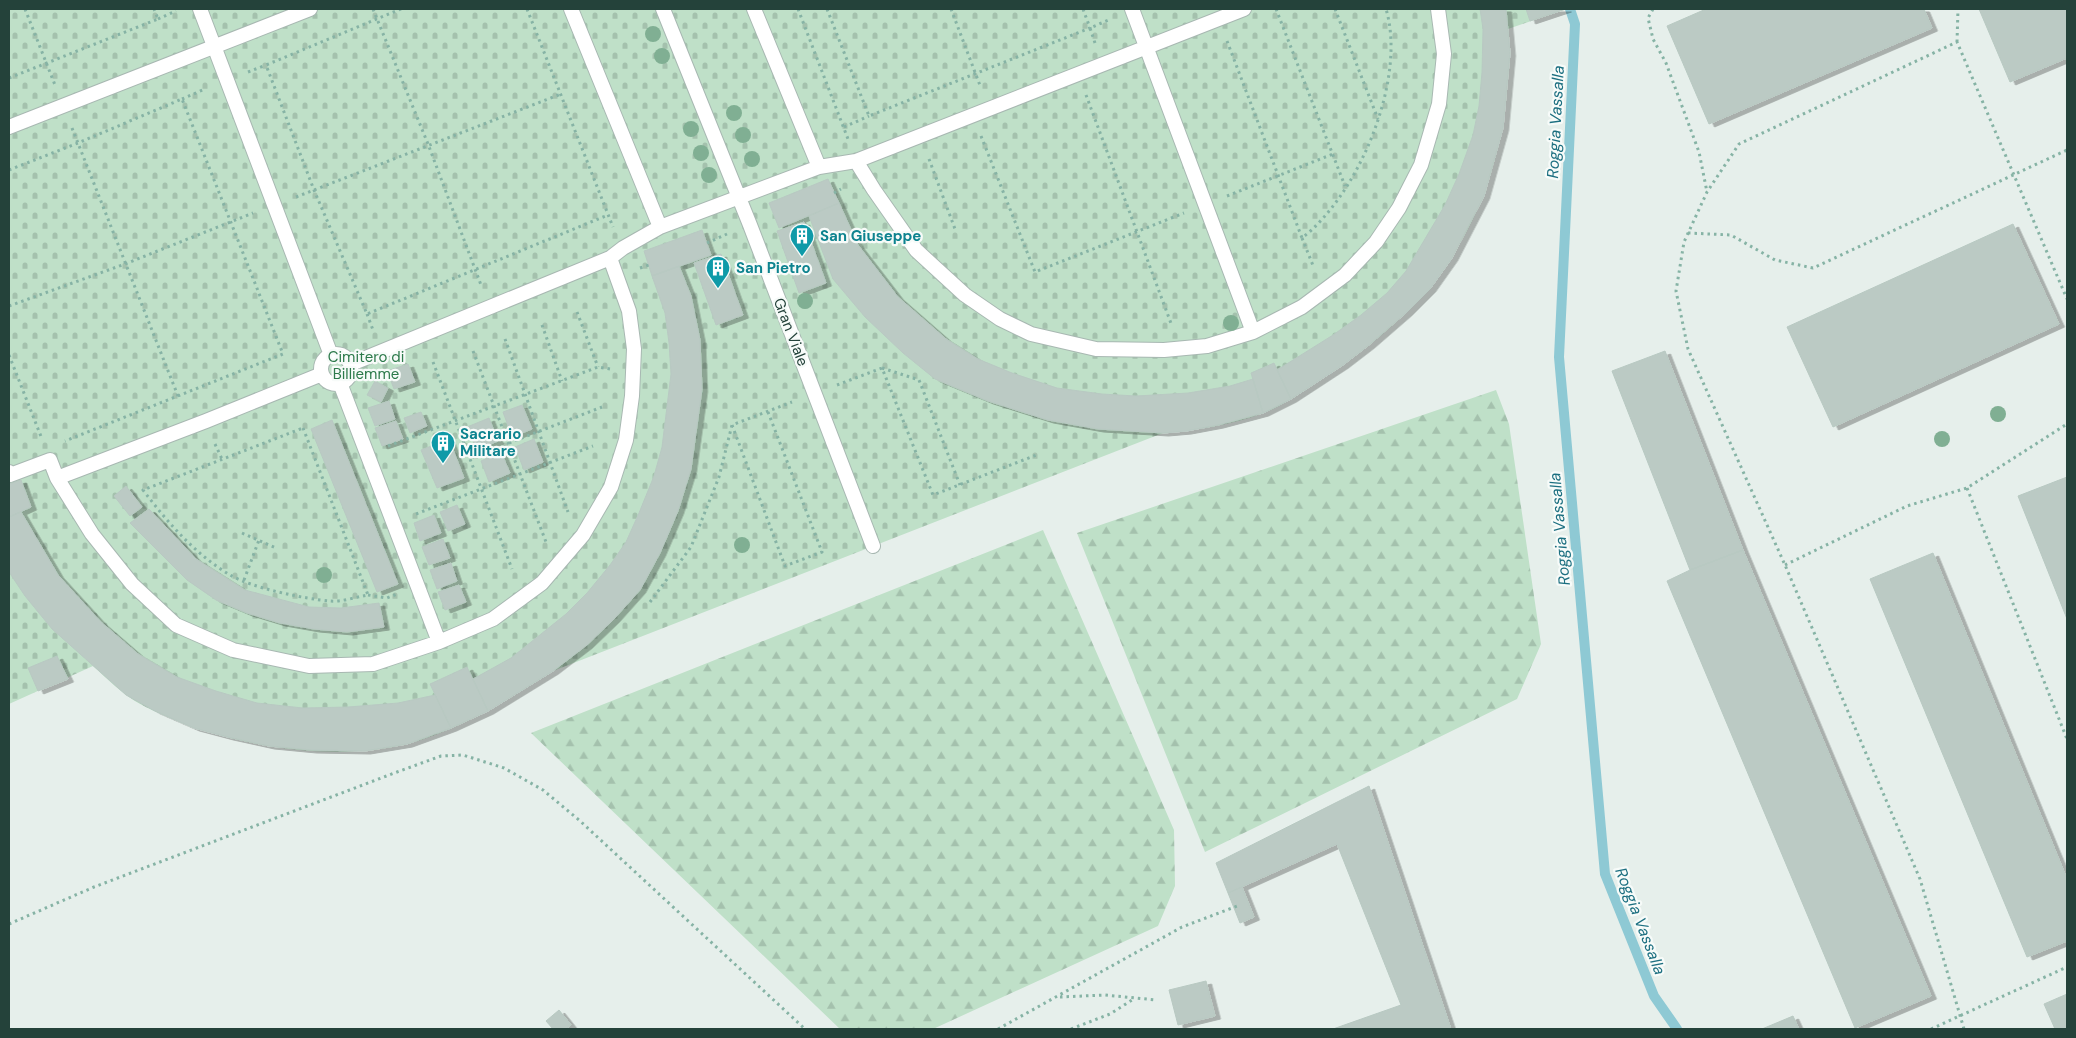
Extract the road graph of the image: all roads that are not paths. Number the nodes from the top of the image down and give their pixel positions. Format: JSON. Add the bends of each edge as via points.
{"nodes":[{"id":1,"x":200,"y":9,"type":"edge"},
{"id":2,"x":310,"y":9,"type":"edge"},
{"id":3,"x":571,"y":9,"type":"edge"},
{"id":4,"x":663,"y":9,"type":"edge"},
{"id":5,"x":754,"y":9,"type":"edge"},
{"id":6,"x":1132,"y":9,"type":"edge"},
{"id":7,"x":1244,"y":9,"type":"edge"},
{"id":8,"x":1438,"y":9,"type":"edge"},
{"id":9,"x":213,"y":47,"type":"junction"},
{"id":10,"x":1147,"y":47,"type":"junction"},
{"id":11,"x":9,"y":127,"type":"edge"},
{"id":12,"x":856,"y":161,"type":"junction"},
{"id":13,"x":819,"y":167,"type":"junction"},
{"id":14,"x":738,"y":197,"type":"junction"},
{"id":15,"x":660,"y":227,"type":"junction"},
{"id":16,"x":610,"y":258,"type":"junction"},
{"id":17,"x":1253,"y":332,"type":"junction"},
{"id":18,"x":330,"y":355,"type":"junction"},
{"id":19,"x":351,"y":364,"type":"junction"},
{"id":20,"x":322,"y":374,"type":"junction"},
{"id":21,"x":340,"y":383,"type":"junction"},
{"id":22,"x":9,"y":472,"type":"edge"},
{"id":23,"x":57,"y":478,"type":"junction"},
{"id":24,"x":873,"y":546,"type":"dead end"},
{"id":25,"x":439,"y":642,"type":"junction"}],
"edges":[{"from":1,"to":9,"type":"lane"},
{"from":2,"to":9,"type":"lane"},
{"from":3,"to":15,"type":"lane"},
{"from":4,"to":14,"type":"lane","name":"Gran Viale"},
{"from":5,"to":13,"type":"lane"},
{"from":6,"to":10,"type":"lane"},
{"from":7,"to":10,"type":"lane"},
{"from":8,"to":17,"type":"lane","via":[[1444,54],[1439,104],[1421,165],[1399,208],[1376,242],[1345,275],[1302,307]]},
{"from":9,"to":11,"type":"lane"},
{"from":9,"to":18,"type":"lane"},
{"from":10,"to":12,"type":"lane"},
{"from":10,"to":17,"type":"lane"},
{"from":12,"to":13,"type":"lane"},
{"from":12,"to":17,"type":"lane","via":[[916,250],[965,295],[1000,319],[1031,334],[1096,349],[1164,350],[1207,346]]},
{"from":13,"to":14,"type":"lane"},
{"from":14,"to":15,"type":"lane"},
{"from":14,"to":24,"type":"lane","name":"Gran Viale"},
{"from":15,"to":16,"type":"lane"},
{"from":16,"to":19,"type":"lane"},
{"from":16,"to":25,"type":"lane","via":[[629,311],[634,348],[632,396],[623,449],[611,487],[583,535],[535,588],[493,619]]},
{"from":18,"to":19,"type":"lane","via":[[341,354]]},
{"from":18,"to":20,"type":"lane","via":[[323,362]]},
{"from":19,"to":21,"type":"lane","via":[[351,374]]},
{"from":20,"to":21,"type":"lane","via":[[331,383]]},
{"from":20,"to":23,"type":"lane"},
{"from":21,"to":25,"type":"lane"},
{"from":22,"to":23,"type":"lane","via":[[10,475],[48,454]]},
{"from":23,"to":25,"type":"lane","via":[[92,534],[132,584],[176,625],[233,650],[310,666],[373,664]]}]}
